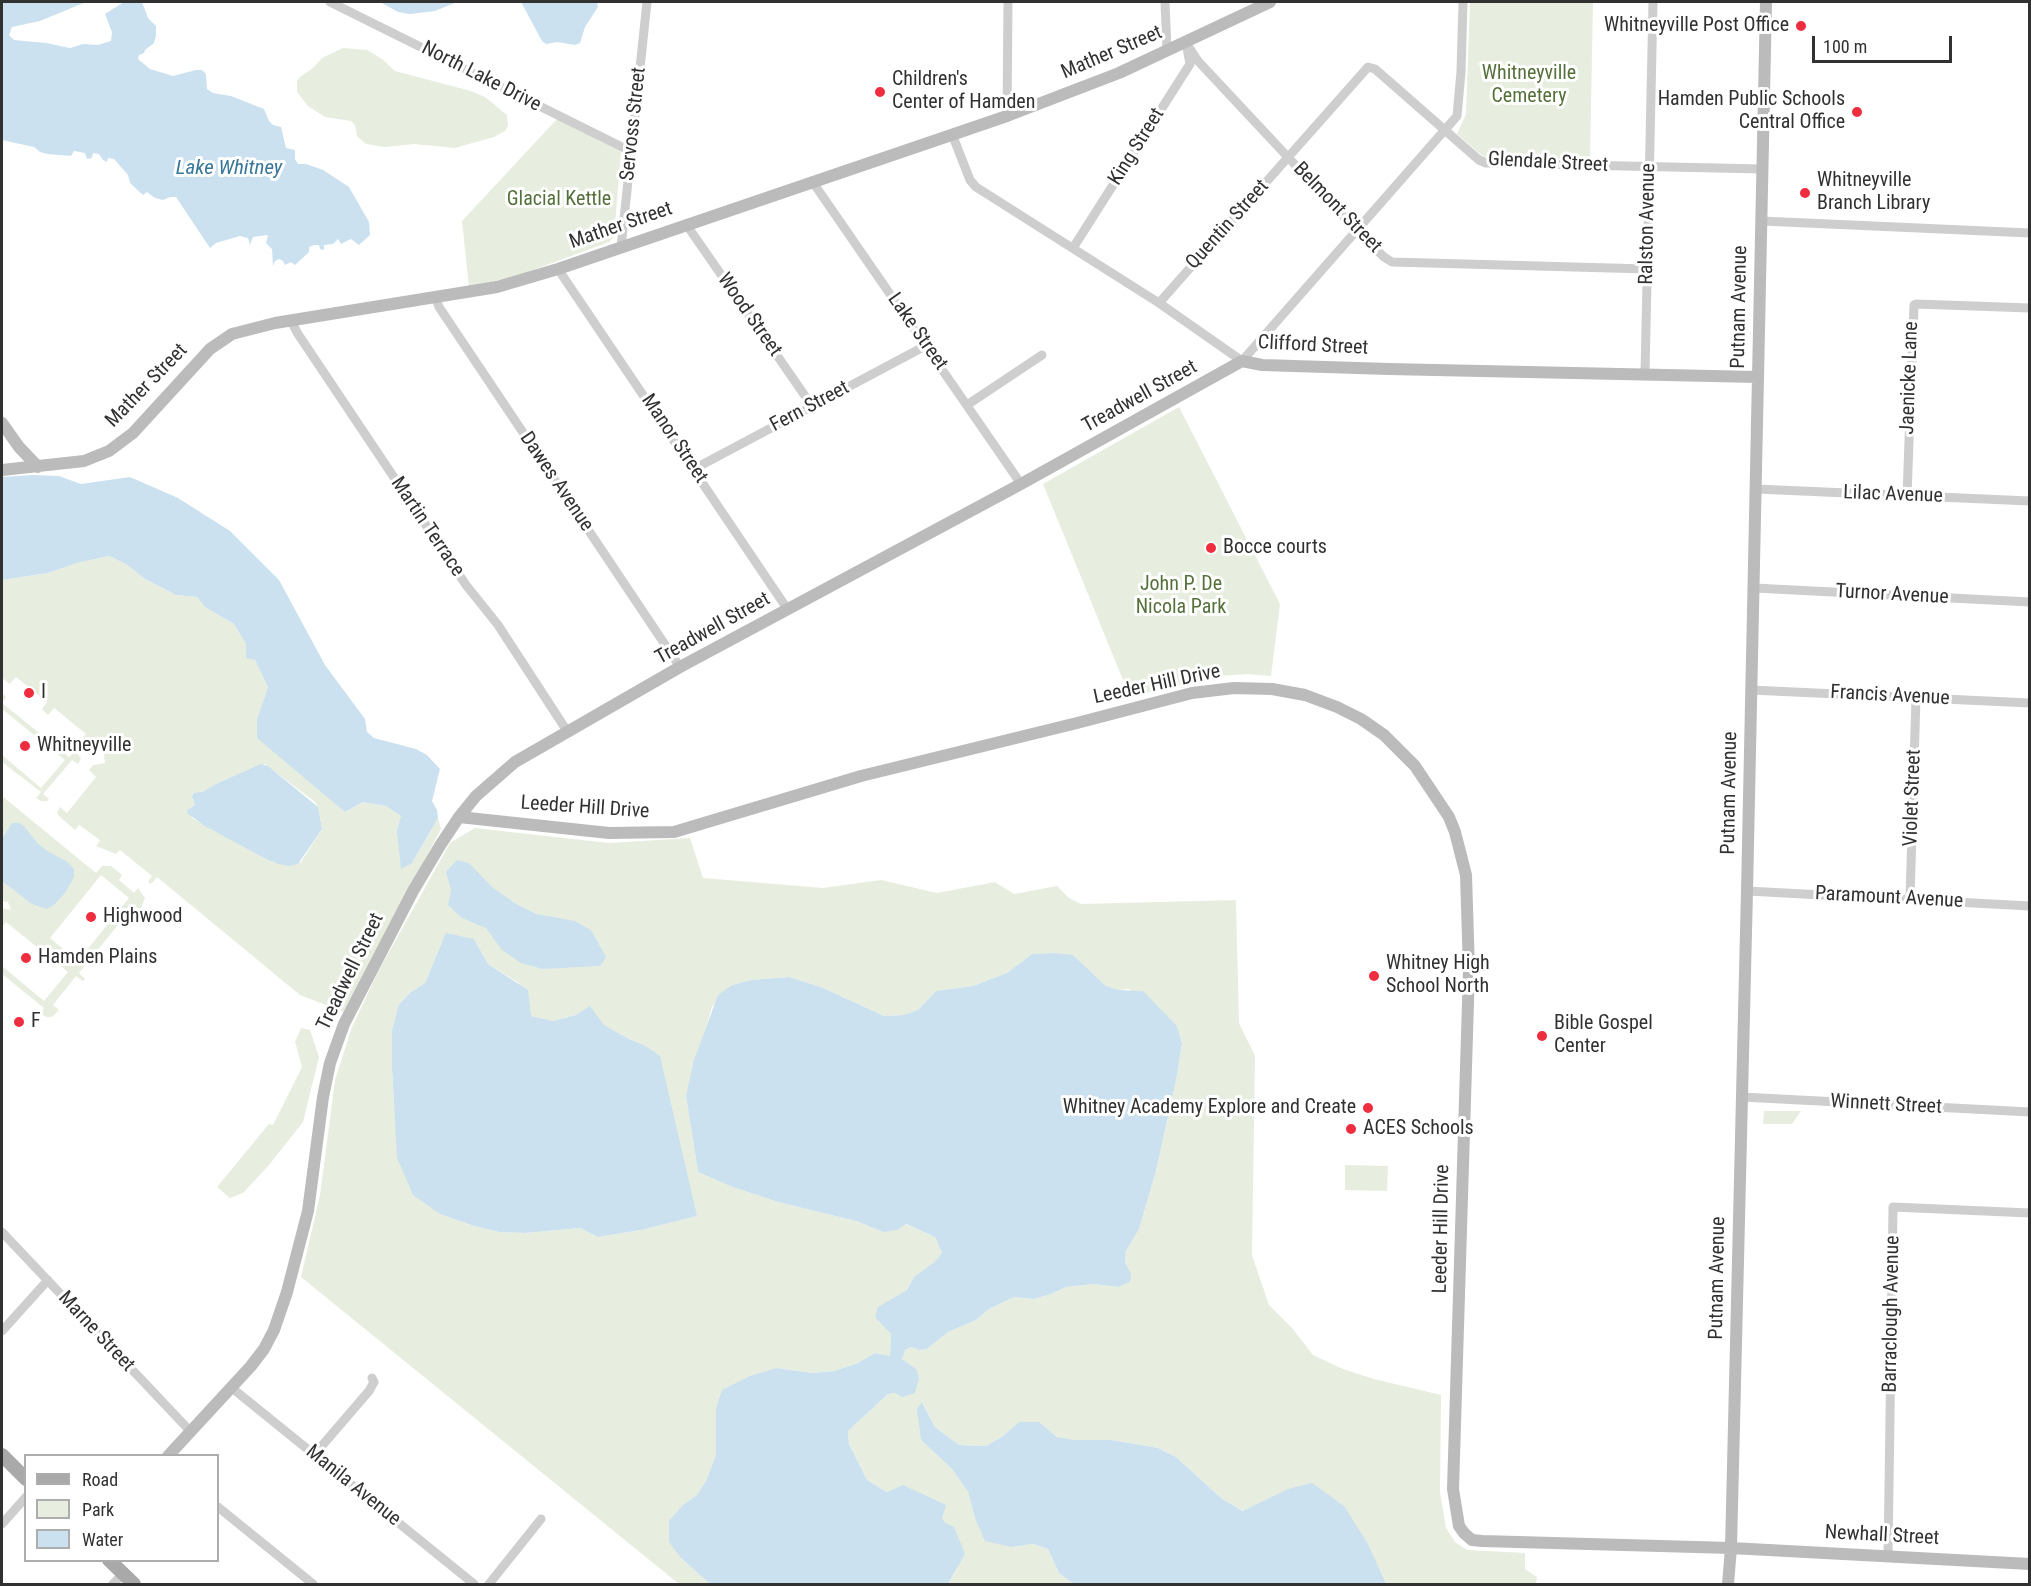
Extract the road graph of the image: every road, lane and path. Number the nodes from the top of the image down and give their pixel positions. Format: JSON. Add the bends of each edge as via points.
{"nodes":[{"id":1,"x":330,"y":2,"type":"edge"},
{"id":2,"x":647,"y":2,"type":"edge"},
{"id":3,"x":1008,"y":2,"type":"edge"},
{"id":4,"x":1165,"y":2,"type":"edge"},
{"id":5,"x":1270,"y":2,"type":"edge"},
{"id":6,"x":1463,"y":2,"type":"edge"},
{"id":7,"x":1653,"y":2,"type":"edge"},
{"id":8,"x":1766,"y":2,"type":"edge"},
{"id":9,"x":1186,"y":43,"type":"junction"},
{"id":10,"x":1167,"y":51,"type":"junction"},
{"id":11,"x":1368,"y":67,"type":"joint"},
{"id":12,"x":1007,"y":116,"type":"junction"},
{"id":13,"x":1444,"y":131,"type":"junction"},
{"id":14,"x":952,"y":134,"type":"junction"},
{"id":15,"x":632,"y":152,"type":"junction"},
{"id":16,"x":1288,"y":158,"type":"junction"},
{"id":17,"x":1648,"y":166,"type":"junction"},
{"id":18,"x":1763,"y":169,"type":"junction"},
{"id":19,"x":812,"y":181,"type":"junction"},
{"id":20,"x":1762,"y":221,"type":"junction"},
{"id":21,"x":686,"y":224,"type":"junction"},
{"id":22,"x":1357,"y":231,"type":"junction"},
{"id":23,"x":2030,"y":233,"type":"edge"},
{"id":24,"x":621,"y":247,"type":"junction"},
{"id":25,"x":1073,"y":248,"type":"junction"},
{"id":26,"x":558,"y":269,"type":"junction"},
{"id":27,"x":1647,"y":269,"type":"junction"},
{"id":28,"x":435,"y":296,"type":"junction"},
{"id":29,"x":1159,"y":303,"type":"junction"},
{"id":30,"x":2030,"y":308,"type":"edge"},
{"id":31,"x":291,"y":321,"type":"junction"},
{"id":32,"x":927,"y":345,"type":"junction"},
{"id":33,"x":1042,"y":355,"type":"dead end"},
{"id":34,"x":1242,"y":361,"type":"junction"},
{"id":35,"x":1645,"y":374,"type":"junction"},
{"id":36,"x":1758,"y":376,"type":"junction"},
{"id":37,"x":966,"y":405,"type":"junction"},
{"id":38,"x":812,"y":406,"type":"junction"},
{"id":39,"x":2,"y":423,"type":"edge"},
{"id":40,"x":38,"y":467,"type":"junction"},
{"id":41,"x":694,"y":469,"type":"junction"},
{"id":42,"x":2,"y":470,"type":"edge"},
{"id":43,"x":1021,"y":484,"type":"junction"},
{"id":44,"x":1756,"y":489,"type":"junction"},
{"id":45,"x":1907,"y":496,"type":"junction"},
{"id":46,"x":2030,"y":501,"type":"edge"},
{"id":47,"x":1754,"y":588,"type":"junction"},
{"id":48,"x":2030,"y":602,"type":"edge"},
{"id":49,"x":788,"y":610,"type":"junction"},
{"id":50,"x":680,"y":667,"type":"junction"},
{"id":51,"x":1751,"y":690,"type":"junction"},
{"id":52,"x":1916,"y":697,"type":"junction"},
{"id":53,"x":2030,"y":703,"type":"edge"},
{"id":54,"x":567,"y":731,"type":"junction"},
{"id":55,"x":459,"y":817,"type":"junction"},
{"id":56,"x":1748,"y":891,"type":"junction"},
{"id":57,"x":1910,"y":899,"type":"junction"},
{"id":58,"x":2030,"y":906,"type":"edge"},
{"id":59,"x":1742,"y":1097,"type":"junction"},
{"id":60,"x":2030,"y":1113,"type":"edge"},
{"id":61,"x":2030,"y":1213,"type":"edge"},
{"id":62,"x":2,"y":1233,"type":"edge"},
{"id":63,"x":48,"y":1280,"type":"junction"},
{"id":64,"x":2,"y":1331,"type":"edge"},
{"id":65,"x":372,"y":1378,"type":"dead end"},
{"id":66,"x":232,"y":1388,"type":"junction"},
{"id":67,"x":191,"y":1432,"type":"junction"},
{"id":68,"x":169,"y":1454,"type":"edge"},
{"id":69,"x":2,"y":1455,"type":"edge"},
{"id":70,"x":314,"y":1455,"type":"junction"},
{"id":71,"x":24,"y":1477,"type":"edge"},
{"id":72,"x":24,"y":1499,"type":"edge"},
{"id":73,"x":219,"y":1509,"type":"edge"},
{"id":74,"x":541,"y":1519,"type":"dead end"},
{"id":75,"x":2,"y":1524,"type":"edge"},
{"id":76,"x":1731,"y":1548,"type":"junction"},
{"id":77,"x":1888,"y":1556,"type":"junction"},
{"id":78,"x":109,"y":1562,"type":"edge"},
{"id":79,"x":2030,"y":1564,"type":"edge"},
{"id":80,"x":118,"y":1579,"type":"edge"},
{"id":81,"x":134,"y":1584,"type":"edge"},
{"id":82,"x":313,"y":1584,"type":"edge"},
{"id":83,"x":474,"y":1584,"type":"edge"},
{"id":84,"x":489,"y":1584,"type":"edge"},
{"id":85,"x":1728,"y":1584,"type":"edge"}],
"edges":[{"from":1,"to":15,"type":"street","name":"North Lake Drive"},
{"from":2,"to":15,"type":"street","name":"Servoss Street"},
{"from":3,"to":12,"type":"street"},
{"from":4,"to":10,"type":"street"},
{"from":5,"to":9,"type":"street","name":"Mather Street"},
{"from":6,"to":13,"type":"street","name":"Treadwell Street","via":[[1458,107]]},
{"from":7,"to":17,"type":"street","name":"Ralston Avenue"},
{"from":8,"to":18,"type":"street","name":"Putnam Avenue"},
{"from":9,"to":10,"type":"street","name":"Mather Street"},
{"from":9,"to":16,"type":"street","name":"Belmont Street"},
{"from":9,"to":25,"type":"street","name":"King Street","via":[[1190,64]]},
{"from":10,"to":12,"type":"street","name":"Mather Street"},
{"from":11,"to":13,"type":"street","name":"Glendale Street"},
{"from":11,"to":16,"type":"street","name":"Quentin Street"},
{"from":12,"to":14,"type":"street","name":"Mather Street"},
{"from":13,"to":17,"type":"street","name":"Glendale Street","via":[[1486,163]]},
{"from":13,"to":22,"type":"street","name":"Treadwell Street"},
{"from":14,"to":19,"type":"street","name":"Mather Street"},
{"from":14,"to":25,"type":"street","name":"Clifford Street","via":[[976,187]]},
{"from":15,"to":24,"type":"street","name":"Servoss Street"},
{"from":16,"to":22,"type":"street","name":"Belmont Street"},
{"from":16,"to":29,"type":"street","name":"Quentin Street"},
{"from":17,"to":18,"type":"street","name":"Glendale Street"},
{"from":17,"to":27,"type":"street","name":"Ralston Avenue"},
{"from":18,"to":20,"type":"street","name":"Putnam Avenue"},
{"from":19,"to":21,"type":"street","name":"Mather Street"},
{"from":19,"to":32,"type":"street","name":"Lake Street"},
{"from":20,"to":23,"type":"street"},
{"from":20,"to":36,"type":"street","name":"Putnam Avenue"},
{"from":21,"to":24,"type":"street","name":"Mather Street"},
{"from":21,"to":38,"type":"street","name":"Wood Street"},
{"from":22,"to":27,"type":"street","name":"Belmont Street","via":[[1384,257],[1400,264]]},
{"from":22,"to":34,"type":"street","name":"Treadwell Street"},
{"from":24,"to":26,"type":"street","name":"Mather Street"},
{"from":25,"to":29,"type":"street","name":"Clifford Street"},
{"from":26,"to":28,"type":"street","name":"Mather Street","via":[[497,287]]},
{"from":26,"to":41,"type":"street","name":"Manor Street"},
{"from":27,"to":35,"type":"street","name":"Ralston Avenue"},
{"from":28,"to":31,"type":"street","name":"Mather Street"},
{"from":28,"to":50,"type":"street","name":"Dawes Avenue"},
{"from":29,"to":34,"type":"street","name":"Clifford Street"},
{"from":30,"to":45,"type":"street","name":"Jaenicke Lane","via":[[1914,305]]},
{"from":31,"to":40,"type":"street","name":"Mather Street","via":[[244,329],[220,341],[133,433],[110,451],[84,461]]},
{"from":31,"to":54,"type":"street","name":"Martin Terrace"},
{"from":32,"to":37,"type":"street","name":"Lake Street"},
{"from":32,"to":38,"type":"street","name":"Fern Street"},
{"from":33,"to":37,"type":"street"},
{"from":34,"to":35,"type":"street","name":"Clifford Street"},
{"from":34,"to":43,"type":"street","name":"Treadwell Street"},
{"from":35,"to":36,"type":"street","name":"Clifford Street"},
{"from":36,"to":44,"type":"street","name":"Putnam Avenue"},
{"from":37,"to":43,"type":"street","name":"Lake Street"},
{"from":38,"to":41,"type":"street","name":"Fern Street"},
{"from":39,"to":40,"type":"street"},
{"from":40,"to":42,"type":"street","name":"Mather Street"},
{"from":41,"to":49,"type":"street","name":"Manor Street"},
{"from":43,"to":49,"type":"street","name":"Treadwell Street"},
{"from":44,"to":45,"type":"street","name":"Lilac Avenue"},
{"from":44,"to":47,"type":"street","name":"Putnam Avenue"},
{"from":45,"to":46,"type":"street","name":"Lilac Avenue"},
{"from":47,"to":48,"type":"street","name":"Turnor Avenue"},
{"from":47,"to":51,"type":"street","name":"Putnam Avenue"},
{"from":49,"to":50,"type":"street","name":"Treadwell Street"},
{"from":50,"to":54,"type":"street","name":"Treadwell Street"},
{"from":51,"to":52,"type":"street","name":"Francis Avenue"},
{"from":51,"to":56,"type":"street","name":"Putnam Avenue"},
{"from":52,"to":53,"type":"street","name":"Francis Avenue"},
{"from":52,"to":57,"type":"street","name":"Violet Street"},
{"from":54,"to":55,"type":"street","name":"Treadwell Street","via":[[501,772]]},
{"from":55,"to":66,"type":"street","name":"Treadwell Street","via":[[413,891],[344,1024],[330,1063],[312,1194],[287,1292],[264,1349]]},
{"from":55,"to":76,"type":"street","name":"Leeder Hill Drive","via":[[609,833],[674,832],[861,776],[1217,690],[1254,688],[1288,692],[1321,700],[1361,719],[1416,766],[1449,817],[1463,856],[1468,887],[1469,969],[1453,1489],[1459,1526],[1472,1540],[1482,1541]]},
{"from":56,"to":57,"type":"street","name":"Paramount Avenue"},
{"from":56,"to":59,"type":"street","name":"Putnam Avenue"},
{"from":57,"to":58,"type":"street","name":"Paramount Avenue"},
{"from":59,"to":60,"type":"street","name":"Winnett Street"},
{"from":59,"to":76,"type":"street","name":"Putnam Avenue"},
{"from":61,"to":77,"type":"street","name":"Barraclough Avenue","via":[[1893,1207]]},
{"from":62,"to":63,"type":"street","name":"Marne Street"},
{"from":63,"to":64,"type":"street"},
{"from":63,"to":67,"type":"street","name":"Marne Street"},
{"from":65,"to":70,"type":"street","via":[[369,1391]]},
{"from":66,"to":67,"type":"street","name":"Treadwell Street"},
{"from":66,"to":70,"type":"street","name":"Manila Avenue"},
{"from":67,"to":68,"type":"street","name":"Treadwell Street"},
{"from":69,"to":71,"type":"main road"},
{"from":70,"to":83,"type":"street","name":"Manila Avenue"},
{"from":72,"to":75,"type":"street"},
{"from":73,"to":82,"type":"street"},
{"from":74,"to":84,"type":"street"},
{"from":76,"to":77,"type":"street","name":"Newhall Street"},
{"from":76,"to":85,"type":"street","name":"Putnam Avenue"},
{"from":77,"to":79,"type":"street","name":"Newhall Street"},
{"from":78,"to":80,"type":"main road"},
{"from":80,"to":81,"type":"main road"}]}
